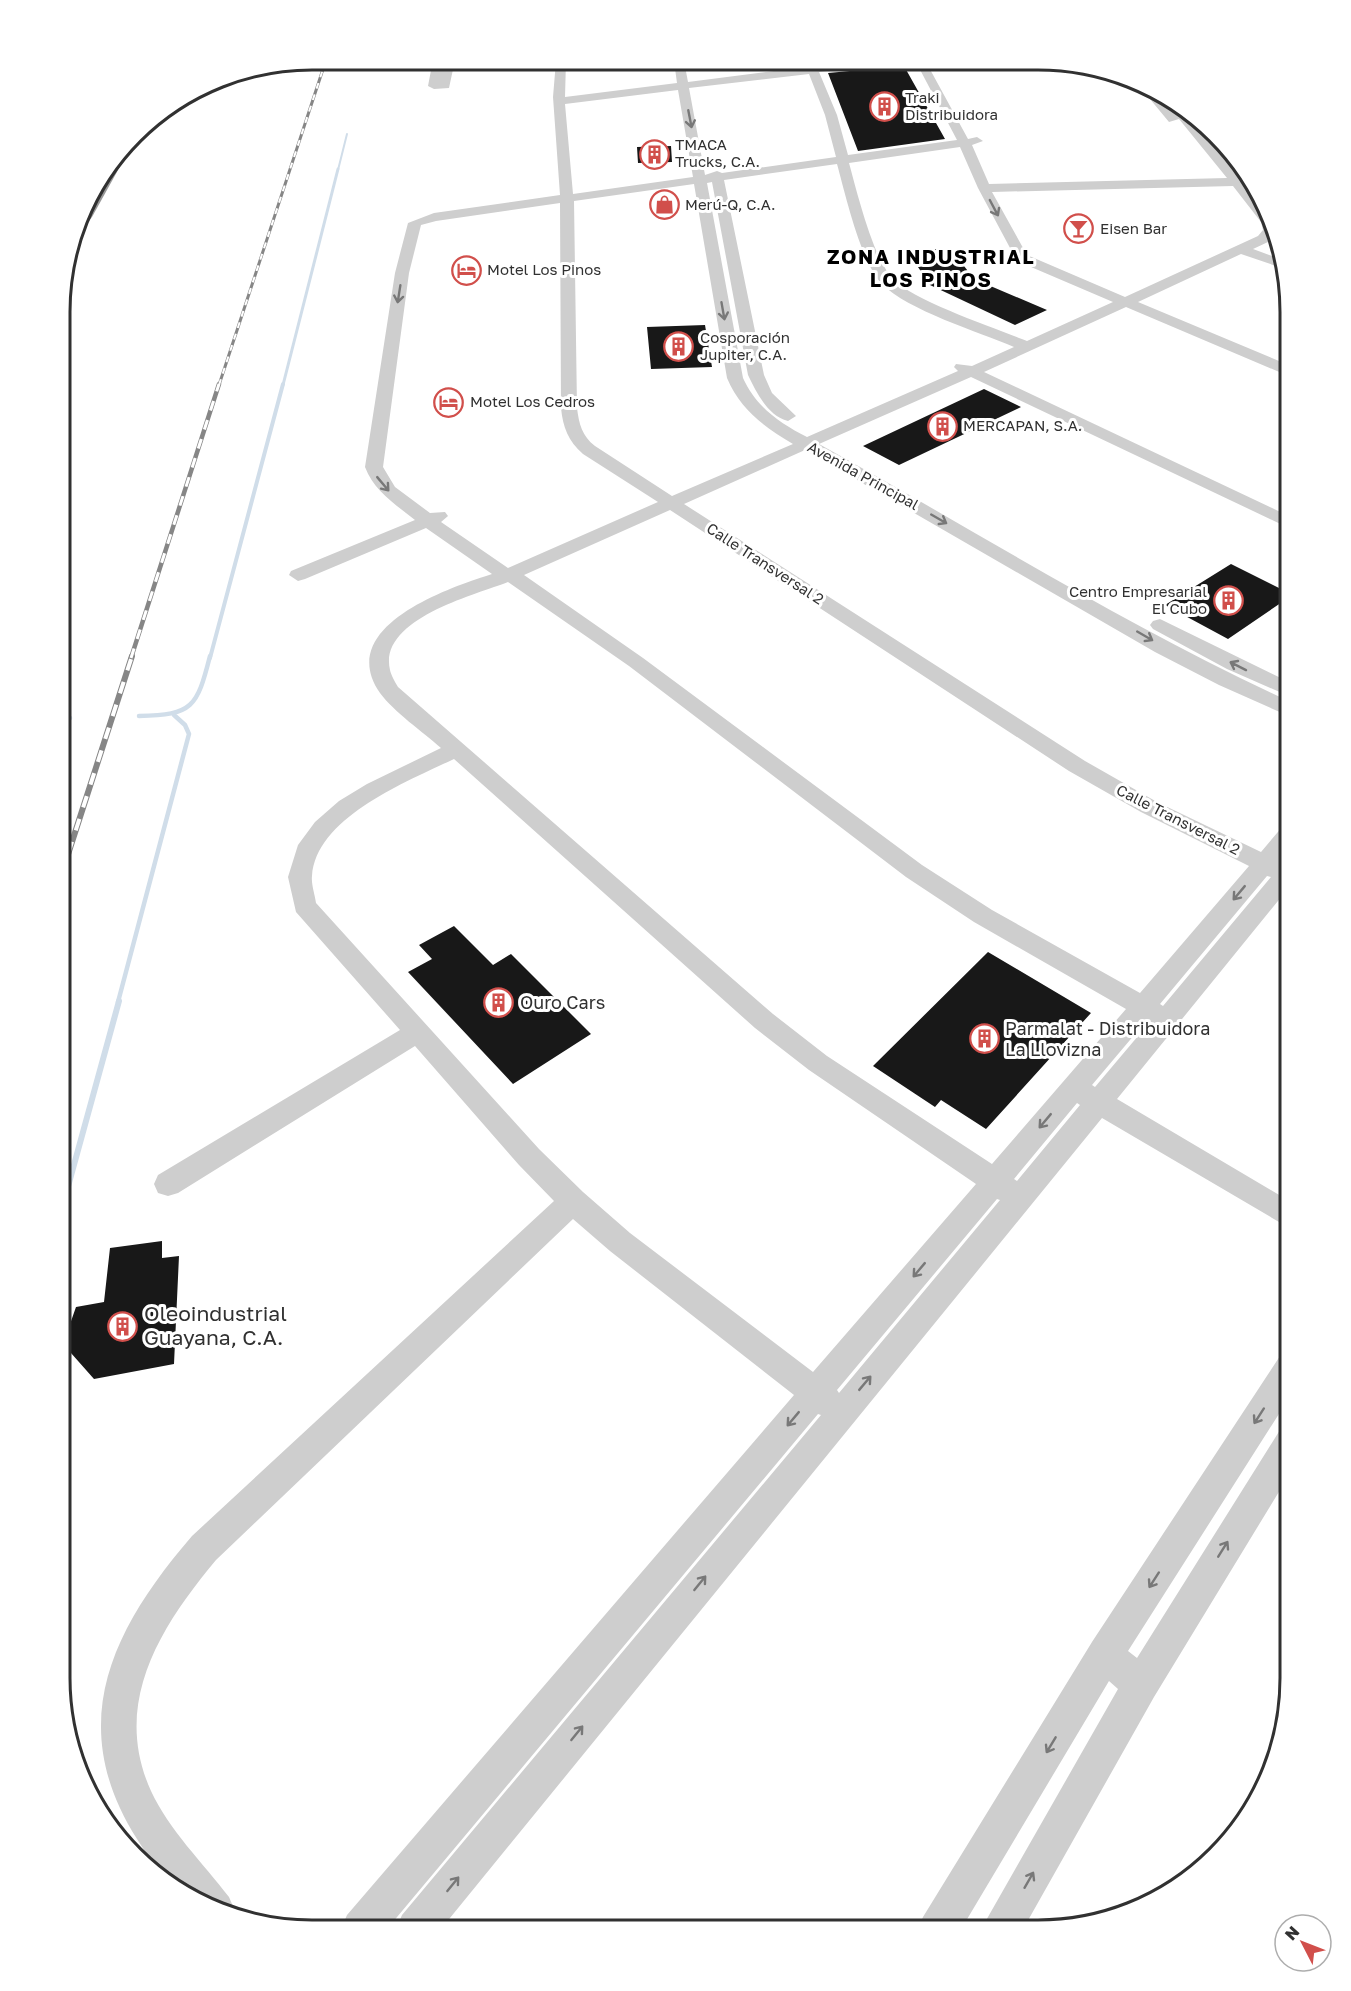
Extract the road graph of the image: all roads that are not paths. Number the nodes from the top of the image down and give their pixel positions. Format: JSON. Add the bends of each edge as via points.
{"nodes":[{"id":1,"x":437,"y":70,"type":"edge"},
{"id":2,"x":448,"y":70,"type":"edge"},
{"id":3,"x":561,"y":70,"type":"edge"},
{"id":4,"x":684,"y":70,"type":"edge"},
{"id":5,"x":693,"y":70,"type":"edge"},
{"id":6,"x":783,"y":70,"type":"edge"},
{"id":7,"x":813,"y":70,"type":"edge"},
{"id":8,"x":926,"y":70,"type":"edge"},
{"id":9,"x":937,"y":70,"type":"edge"},
{"id":10,"x":691,"y":83,"type":"junction"},
{"id":11,"x":559,"y":99,"type":"junction"},
{"id":12,"x":1165,"y":106,"type":"edge"},
{"id":13,"x":1177,"y":114,"type":"edge"},
{"id":14,"x":1182,"y":123,"type":"junction"},
{"id":15,"x":1188,"y":123,"type":"edge"},
{"id":16,"x":972,"y":145,"type":"junction"},
{"id":17,"x":843,"y":163,"type":"junction"},
{"id":18,"x":1229,"y":179,"type":"junction"},
{"id":19,"x":710,"y":182,"type":"junction"},
{"id":20,"x":990,"y":185,"type":"junction"},
{"id":21,"x":567,"y":202,"type":"junction"},
{"id":22,"x":1258,"y":210,"type":"edge"},
{"id":23,"x":1265,"y":227,"type":"edge"},
{"id":24,"x":1262,"y":233,"type":"junction"},
{"id":25,"x":414,"y":250,"type":"junction"},
{"id":26,"x":1243,"y":250,"type":"junction"},
{"id":27,"x":1275,"y":262,"type":"edge"},
{"id":28,"x":419,"y":273,"type":"dead end"},
{"id":29,"x":1180,"y":273,"type":"junction"},
{"id":30,"x":1125,"y":298,"type":"junction"},
{"id":31,"x":412,"y":319,"type":"dead end"},
{"id":32,"x":1020,"y":343,"type":"junction"},
{"id":33,"x":407,"y":354,"type":"junction"},
{"id":34,"x":389,"y":356,"type":"junction"},
{"id":35,"x":1280,"y":359,"type":"edge"},
{"id":36,"x":1280,"y":367,"type":"edge"},
{"id":37,"x":964,"y":368,"type":"junction"},
{"id":38,"x":762,"y":389,"type":"junction"},
{"id":39,"x":740,"y":391,"type":"junction"},
{"id":40,"x":398,"y":415,"type":"junction"},
{"id":41,"x":380,"y":416,"type":"junction"},
{"id":42,"x":809,"y":437,"type":"junction"},
{"id":43,"x":387,"y":463,"type":"junction"},
{"id":44,"x":667,"y":501,"type":"junction"},
{"id":45,"x":959,"y":512,"type":"dead end"},
{"id":46,"x":435,"y":517,"type":"junction"},
{"id":47,"x":1280,"y":519,"type":"edge"},
{"id":48,"x":506,"y":574,"type":"junction"},
{"id":49,"x":298,"y":575,"type":"dead end"},
{"id":50,"x":1120,"y":622,"type":"junction"},
{"id":51,"x":1186,"y":649,"type":"junction"},
{"id":52,"x":1280,"y":687,"type":"edge"},
{"id":53,"x":1280,"y":704,"type":"edge"},
{"id":54,"x":457,"y":749,"type":"junction"},
{"id":55,"x":1280,"y":869,"type":"edge"},
{"id":56,"x":1154,"y":1014,"type":"junction"},
{"id":57,"x":417,"y":1032,"type":"junction"},
{"id":58,"x":1086,"y":1095,"type":"junction"},
{"id":59,"x":168,"y":1184,"type":"dead end"},
{"id":60,"x":1006,"y":1189,"type":"junction"},
{"id":61,"x":573,"y":1201,"type":"junction"},
{"id":62,"x":1280,"y":1210,"type":"edge"},
{"id":63,"x":1280,"y":1389,"type":"edge"},
{"id":64,"x":814,"y":1393,"type":"junction"},
{"id":65,"x":841,"y":1412,"type":"junction"},
{"id":66,"x":1280,"y":1459,"type":"edge"},
{"id":67,"x":1105,"y":1655,"type":"junction"},
{"id":68,"x":1141,"y":1684,"type":"junction"},
{"id":69,"x":203,"y":1895,"type":"edge"},
{"id":70,"x":369,"y":1920,"type":"edge"},
{"id":71,"x":423,"y":1920,"type":"edge"},
{"id":72,"x":944,"y":1920,"type":"edge"},
{"id":73,"x":1006,"y":1920,"type":"edge"}],
"edges":[{"from":1,"to":2,"type":"street","via":[[434,86],[439,87],[445,86]]},
{"from":3,"to":11,"type":"street","name":"Calle Transversal 2"},
{"from":4,"to":10,"type":"street"},
{"from":5,"to":10,"type":"street"},
{"from":6,"to":10,"type":"street"},
{"from":7,"to":17,"type":"street","via":[[831,116]]},
{"from":8,"to":16,"type":"street"},
{"from":9,"to":16,"type":"street"},
{"from":10,"to":11,"type":"street"},
{"from":10,"to":19,"type":"street","one_way":true},
{"from":10,"to":19,"type":"street","via":[[712,152]]},
{"from":11,"to":21,"type":"street","name":"Calle Transversal 2"},
{"from":12,"to":14,"type":"street"},
{"from":13,"to":14,"type":"street"},
{"from":14,"to":15,"type":"street"},
{"from":14,"to":18,"type":"street"},
{"from":16,"to":17,"type":"street"},
{"from":16,"to":20,"type":"street"},
{"from":17,"to":19,"type":"street"},
{"from":17,"to":32,"type":"street","via":[[857,216],[887,281],[928,306]]},
{"from":18,"to":20,"type":"street"},
{"from":18,"to":22,"type":"street"},
{"from":19,"to":21,"type":"street"},
{"from":19,"to":38,"type":"street"},
{"from":19,"to":39,"type":"street","one_way":true,"via":[[732,366]]},
{"from":20,"to":30,"type":"street","via":[[1017,252]]},
{"from":21,"to":25,"type":"street","via":[[412,227]]},
{"from":21,"to":44,"type":"street","name":"Calle Transversal 2","via":[[571,428],[576,439],[589,450]]},
{"from":23,"to":24,"type":"street"},
{"from":24,"to":26,"type":"street"},
{"from":24,"to":29,"type":"street"},
{"from":25,"to":28,"type":"street"},
{"from":25,"to":34,"type":"street","one_way":true},
{"from":26,"to":27,"type":"street"},
{"from":26,"to":29,"type":"street"},
{"from":29,"to":30,"type":"street"},
{"from":30,"to":32,"type":"street"},
{"from":30,"to":35,"type":"street"},
{"from":30,"to":36,"type":"street"},
{"from":31,"to":33,"type":"street"},
{"from":32,"to":37,"type":"street"},
{"from":33,"to":34,"type":"street"},
{"from":33,"to":40,"type":"street"},
{"from":34,"to":41,"type":"street"},
{"from":37,"to":42,"type":"street"},
{"from":37,"to":47,"type":"street"},
{"from":38,"to":39,"type":"street"},
{"from":38,"to":42,"type":"street","name":"Avenida Principal"},
{"from":39,"to":42,"type":"street","name":"Avenida Principal","via":[[764,417]]},
{"from":40,"to":41,"type":"street"},
{"from":40,"to":43,"type":"street"},
{"from":41,"to":43,"type":"street"},
{"from":42,"to":44,"type":"street"},
{"from":42,"to":45,"type":"street","name":"Avenida Principal"},
{"from":42,"to":50,"type":"street","name":"Avenida Principal","one_way":true},
{"from":43,"to":46,"type":"street"},
{"from":43,"to":46,"type":"street","one_way":true,"via":[[375,473],[382,484]]},
{"from":44,"to":48,"type":"street"},
{"from":44,"to":55,"type":"street","name":"Calle Transversal 2","via":[[1077,766],[1149,807]]},
{"from":46,"to":48,"type":"street"},
{"from":46,"to":49,"type":"street"},
{"from":48,"to":54,"type":"street","via":[[429,605],[405,620],[387,638],[378,662],[382,681],[389,690]]},
{"from":48,"to":56,"type":"street","via":[[636,662],[914,871],[982,916]]},
{"from":50,"to":51,"type":"street","name":"Avenida Principal","one_way":true},
{"from":50,"to":51,"type":"street","name":"Avenida Principal","via":[[1142,615]]},
{"from":52,"to":51,"type":"street","name":"Avenida Principal","one_way":true},
{"from":51,"to":53,"type":"street","name":"Avenida Principal"},
{"from":54,"to":57,"type":"street","via":[[372,792],[333,817],[307,848],[300,871],[300,893],[305,906]]},
{"from":54,"to":60,"type":"street","via":[[764,1021],[818,1063]]},
{"from":55,"to":56,"type":"street"},
{"from":56,"to":58,"type":"street"},
{"from":57,"to":59,"type":"street"},
{"from":57,"to":61,"type":"street","via":[[529,1158]]},
{"from":58,"to":60,"type":"street"},
{"from":58,"to":62,"type":"street"},
{"from":60,"to":64,"type":"street","one_way":true},
{"from":65,"to":60,"type":"street","one_way":true},
{"from":61,"to":64,"type":"street"},
{"from":61,"to":69,"type":"street","via":[[204,1548],[160,1600],[143,1628],[130,1657],[119,1715],[127,1778],[150,1825]]},
{"from":63,"to":67,"type":"street","one_way":true},
{"from":64,"to":65,"type":"street"},
{"from":64,"to":70,"type":"street","one_way":true},
{"from":71,"to":65,"type":"street","one_way":true},
{"from":68,"to":66,"type":"street","one_way":true},
{"from":67,"to":68,"type":"street"},
{"from":67,"to":72,"type":"street","one_way":true},
{"from":73,"to":68,"type":"street","one_way":true}]}
